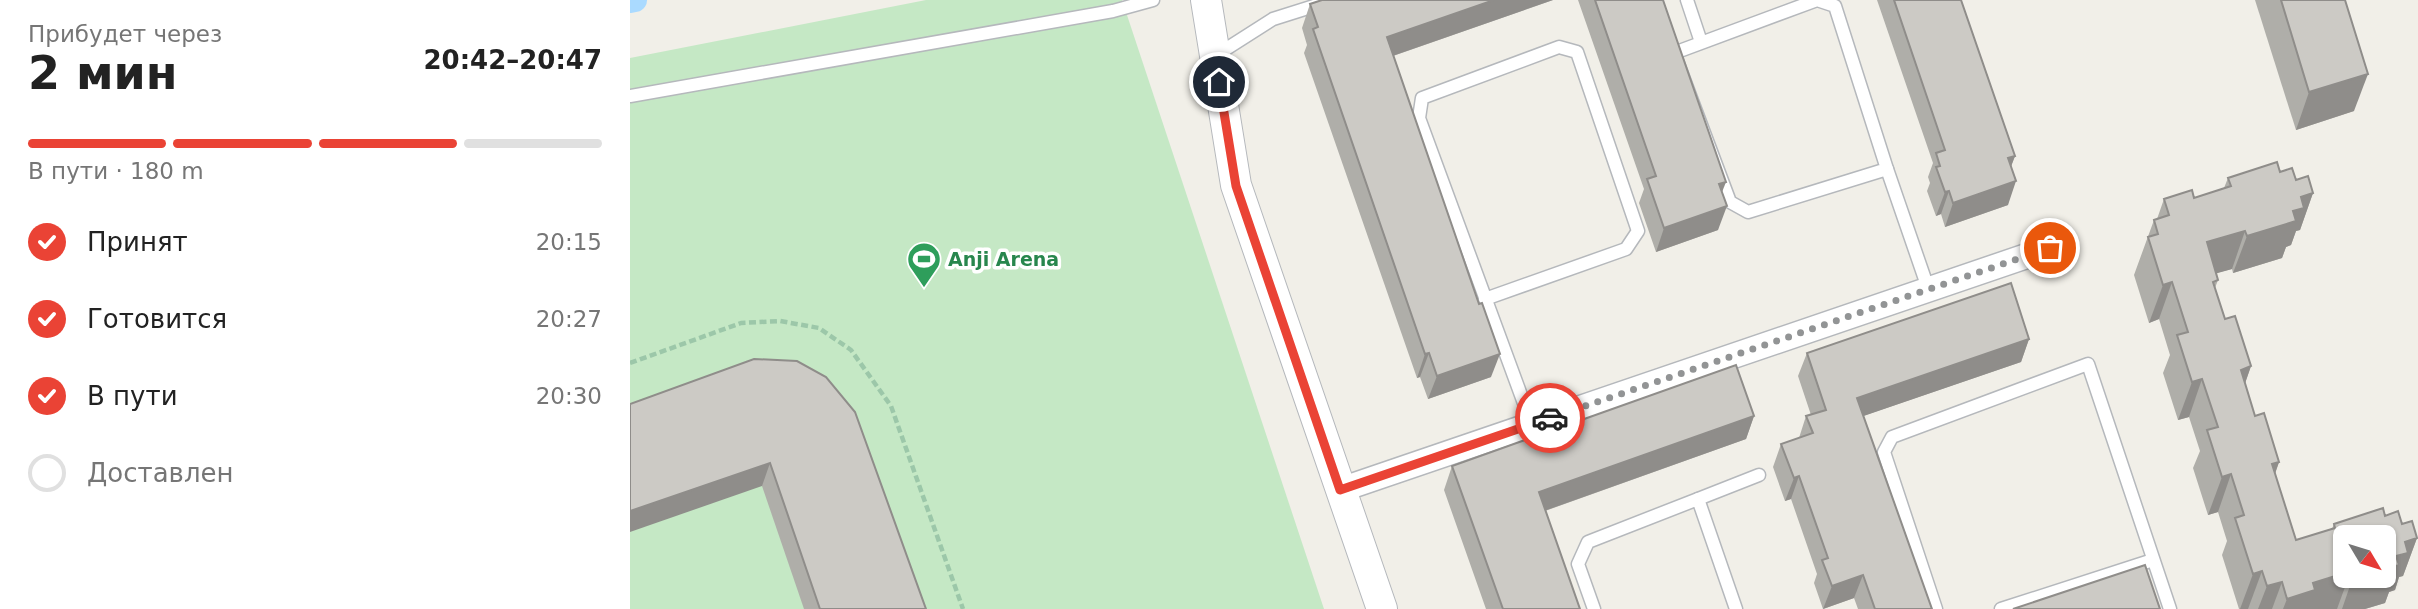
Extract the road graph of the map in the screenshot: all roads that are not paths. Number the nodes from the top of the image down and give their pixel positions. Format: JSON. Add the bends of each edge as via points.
{"nodes":[{"id":1,"x":1153,"y":0,"type":"edge"},
{"id":2,"x":1206,"y":0,"type":"edge"},
{"id":3,"x":1333,"y":0,"type":"edge"},
{"id":4,"x":1687,"y":0,"type":"edge"},
{"id":5,"x":1702,"y":42,"type":"junction"},
{"id":6,"x":1215,"y":57,"type":"junction"},
{"id":7,"x":630,"y":96,"type":"edge"},
{"id":8,"x":1888,"y":169,"type":"junction"},
{"id":9,"x":2050,"y":248,"type":"dead end"},
{"id":10,"x":1928,"y":288,"type":"junction"},
{"id":11,"x":1485,"y":299,"type":"junction"},
{"id":12,"x":1532,"y":425,"type":"junction"},
{"id":13,"x":1759,"y":475,"type":"dead end"},
{"id":14,"x":1340,"y":490,"type":"junction"},
{"id":15,"x":1698,"y":499,"type":"junction"},
{"id":16,"x":2153,"y":560,"type":"junction"},
{"id":17,"x":1382,"y":609,"type":"edge"},
{"id":18,"x":1594,"y":609,"type":"edge"},
{"id":19,"x":1736,"y":609,"type":"edge"},
{"id":20,"x":1936,"y":609,"type":"edge"},
{"id":21,"x":2001,"y":609,"type":"edge"},
{"id":22,"x":2170,"y":609,"type":"edge"}],
"edges":[{"from":1,"to":7,"type":"lane","via":[[1113,11]]},
{"from":2,"to":6,"type":"street"},
{"from":3,"to":6,"type":"lane","via":[[1273,19]]},
{"from":4,"to":5,"type":"lane"},
{"from":5,"to":8,"type":"lane","via":[[1817,0],[1836,6]]},
{"from":5,"to":8,"type":"lane","via":[[1674,53],[1730,202],[1748,212]]},
{"from":6,"to":14,"type":"street","via":[[1236,186]]},
{"from":8,"to":10,"type":"lane"},
{"from":9,"to":10,"type":"street"},
{"from":10,"to":12,"type":"street"},
{"from":11,"to":11,"type":"lane","via":[[1419,118],[1422,98],[1559,47],[1577,52],[1638,231],[1626,249]]},
{"from":11,"to":12,"type":"lane"},
{"from":12,"to":14,"type":"street"},
{"from":13,"to":15,"type":"lane"},
{"from":14,"to":17,"type":"street"},
{"from":15,"to":18,"type":"lane","via":[[1588,542],[1578,564]]},
{"from":15,"to":19,"type":"lane"},
{"from":16,"to":20,"type":"lane","via":[[2088,364],[1892,437],[1884,452]]},
{"from":16,"to":21,"type":"lane"},
{"from":16,"to":22,"type":"lane"}]}
